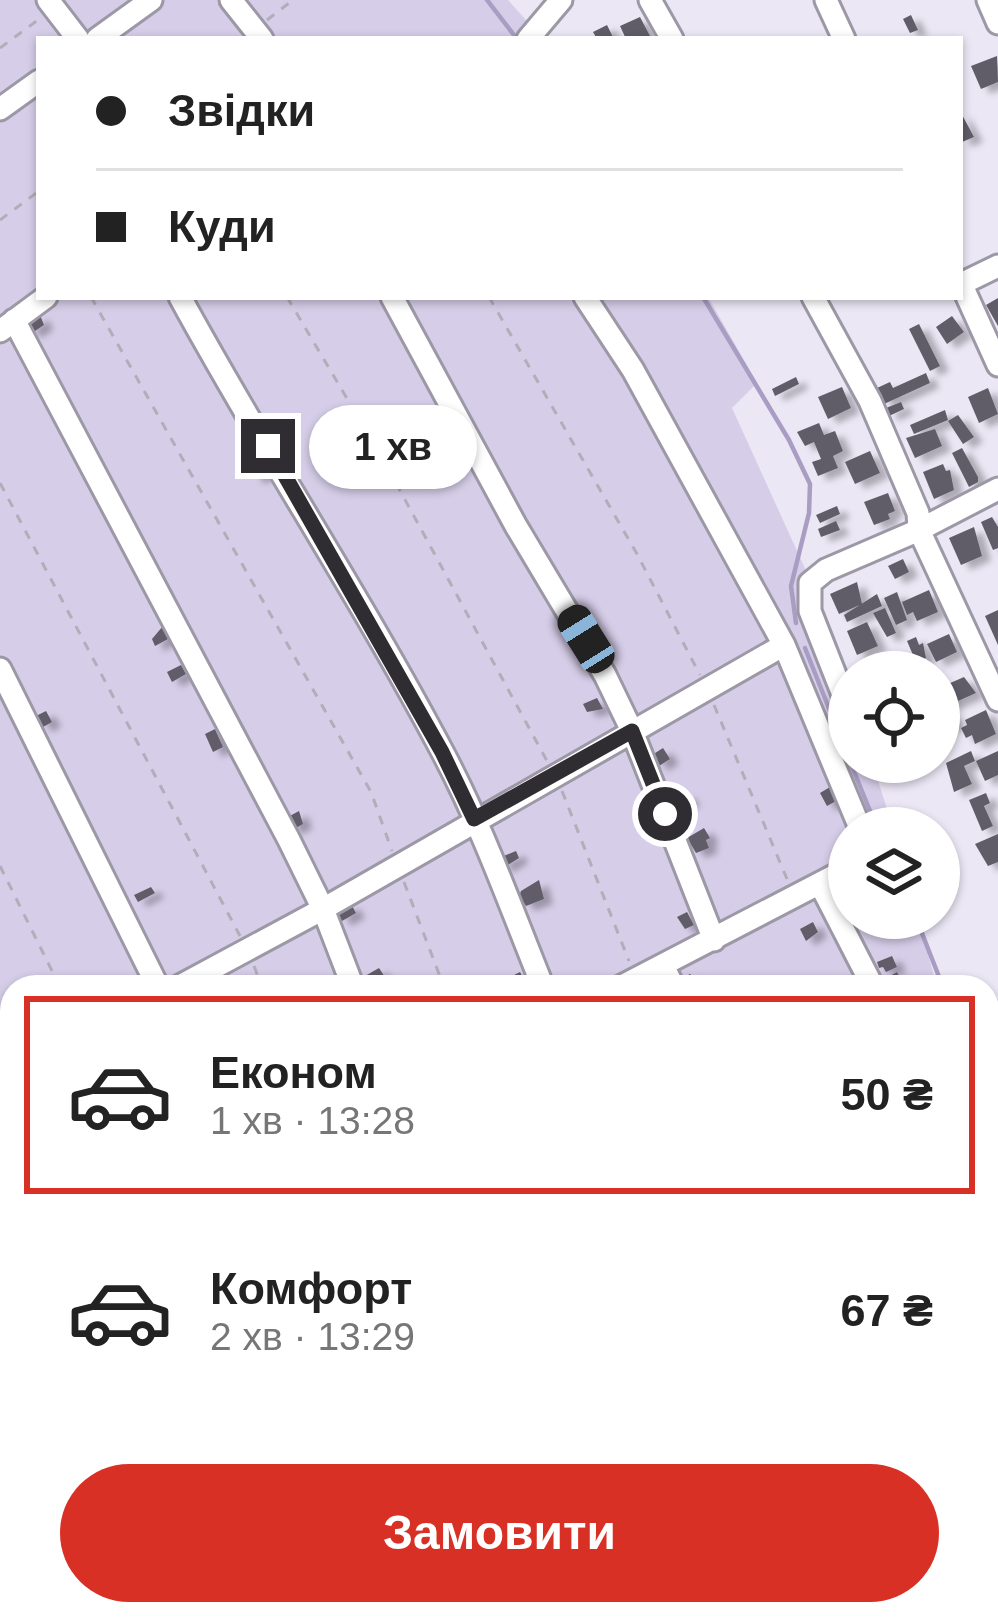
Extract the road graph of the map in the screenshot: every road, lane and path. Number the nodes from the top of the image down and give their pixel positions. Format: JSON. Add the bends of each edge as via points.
{"nodes":[{"id":1,"x":152,"y":0,"type":"edge"},
{"id":2,"x":231,"y":0,"type":"edge"},
{"id":3,"x":561,"y":0,"type":"edge"},
{"id":4,"x":650,"y":0,"type":"edge"},
{"id":5,"x":826,"y":0,"type":"edge"},
{"id":6,"x":988,"y":0,"type":"edge"},
{"id":7,"x":51,"y":4,"type":"edge"},
{"id":8,"x":998,"y":23,"type":"edge"},
{"id":9,"x":76,"y":36,"type":"edge"},
{"id":10,"x":101,"y":36,"type":"edge"},
{"id":11,"x":260,"y":36,"type":"edge"},
{"id":12,"x":531,"y":36,"type":"edge"},
{"id":13,"x":670,"y":36,"type":"edge"},
{"id":14,"x":843,"y":36,"type":"edge"},
{"id":15,"x":0,"y":48,"type":"edge"},
{"id":16,"x":36,"y":83,"type":"edge"},
{"id":17,"x":0,"y":109,"type":"edge"},
{"id":18,"x":36,"y":193,"type":"edge"},
{"id":19,"x":0,"y":220,"type":"edge"},
{"id":20,"x":998,"y":266,"type":"edge"},
{"id":21,"x":963,"y":282,"type":"edge"},
{"id":22,"x":963,"y":287,"type":"edge"},
{"id":23,"x":42,"y":300,"type":"edge"},
{"id":24,"x":93,"y":300,"type":"edge"},
{"id":25,"x":182,"y":300,"type":"edge"},
{"id":26,"x":289,"y":300,"type":"edge"},
{"id":27,"x":394,"y":300,"type":"edge"},
{"id":28,"x":491,"y":300,"type":"edge"},
{"id":29,"x":587,"y":300,"type":"edge"},
{"id":30,"x":815,"y":300,"type":"edge"},
{"id":31,"x":7,"y":326,"type":"edge"},
{"id":32,"x":998,"y":365,"type":"edge"},
{"id":33,"x":0,"y":483,"type":"edge"},
{"id":34,"x":998,"y":490,"type":"edge"},
{"id":35,"x":919,"y":530,"type":"junction"},
{"id":36,"x":784,"y":645,"type":"junction"},
{"id":37,"x":828,"y":658,"type":"edge"},
{"id":38,"x":0,"y":668,"type":"edge"},
{"id":39,"x":708,"y":690,"type":"junction"},
{"id":40,"x":998,"y":700,"type":"edge"},
{"id":41,"x":632,"y":731,"type":"junction"},
{"id":42,"x":554,"y":775,"type":"junction"},
{"id":43,"x":851,"y":807,"type":"edge"},
{"id":44,"x":474,"y":819,"type":"junction"},
{"id":45,"x":398,"y":865,"type":"junction"},
{"id":46,"x":0,"y":866,"type":"edge"},
{"id":47,"x":828,"y":880,"type":"edge"},
{"id":48,"x":820,"y":884,"type":"junction"},
{"id":49,"x":795,"y":897,"type":"junction"},
{"id":50,"x":323,"y":909,"type":"junction"},
{"id":51,"x":714,"y":940,"type":"junction"},
{"id":52,"x":248,"y":949,"type":"junction"},
{"id":53,"x":663,"y":965,"type":"junction"},
{"id":54,"x":54,"y":975,"type":"edge"},
{"id":55,"x":152,"y":975,"type":"edge"},
{"id":56,"x":200,"y":975,"type":"edge"},
{"id":57,"x":258,"y":975,"type":"edge"},
{"id":58,"x":348,"y":975,"type":"edge"},
{"id":59,"x":439,"y":975,"type":"edge"},
{"id":60,"x":538,"y":975,"type":"edge"},
{"id":61,"x":625,"y":975,"type":"edge"},
{"id":62,"x":644,"y":975,"type":"edge"},
{"id":63,"x":668,"y":975,"type":"edge"},
{"id":64,"x":867,"y":975,"type":"edge"}],
"edges":[{"from":1,"to":10,"type":"street"},
{"from":2,"to":11,"type":"street"},
{"from":3,"to":12,"type":"street"},
{"from":4,"to":13,"type":"street"},
{"from":5,"to":14,"type":"street"},
{"from":6,"to":8,"type":"street"},
{"from":7,"to":9,"type":"street"},
{"from":7,"to":15,"type":"path"},
{"from":16,"to":17,"type":"street"},
{"from":18,"to":19,"type":"path"},
{"from":20,"to":21,"type":"street"},
{"from":22,"to":32,"type":"street"},
{"from":23,"to":31,"type":"street"},
{"from":24,"to":45,"type":"path","via":[[371,792]]},
{"from":25,"to":44,"type":"street","via":[[343,573]]},
{"from":26,"to":42,"type":"path"},
{"from":27,"to":41,"type":"street"},
{"from":28,"to":39,"type":"path"},
{"from":29,"to":36,"type":"street"},
{"from":30,"to":35,"type":"street","via":[[878,418]]},
{"from":31,"to":50,"type":"street"},
{"from":33,"to":52,"type":"path"},
{"from":34,"to":35,"type":"street"},
{"from":35,"to":37,"type":"street","via":[[816,576],[807,595]]},
{"from":35,"to":40,"type":"street"},
{"from":36,"to":39,"type":"street"},
{"from":36,"to":43,"type":"street"},
{"from":38,"to":55,"type":"street"},
{"from":39,"to":41,"type":"street"},
{"from":39,"to":49,"type":"path"},
{"from":41,"to":42,"type":"street"},
{"from":41,"to":51,"type":"street"},
{"from":42,"to":44,"type":"street"},
{"from":42,"to":61,"type":"path"},
{"from":44,"to":45,"type":"street"},
{"from":44,"to":60,"type":"street"},
{"from":45,"to":50,"type":"street"},
{"from":45,"to":59,"type":"path"},
{"from":46,"to":54,"type":"path"},
{"from":47,"to":48,"type":"street"},
{"from":48,"to":49,"type":"street"},
{"from":48,"to":64,"type":"street"},
{"from":49,"to":51,"type":"street"},
{"from":50,"to":52,"type":"street"},
{"from":50,"to":58,"type":"street"},
{"from":51,"to":53,"type":"street"},
{"from":52,"to":56,"type":"street"},
{"from":52,"to":57,"type":"path"},
{"from":53,"to":62,"type":"street"},
{"from":53,"to":63,"type":"street"}]}
